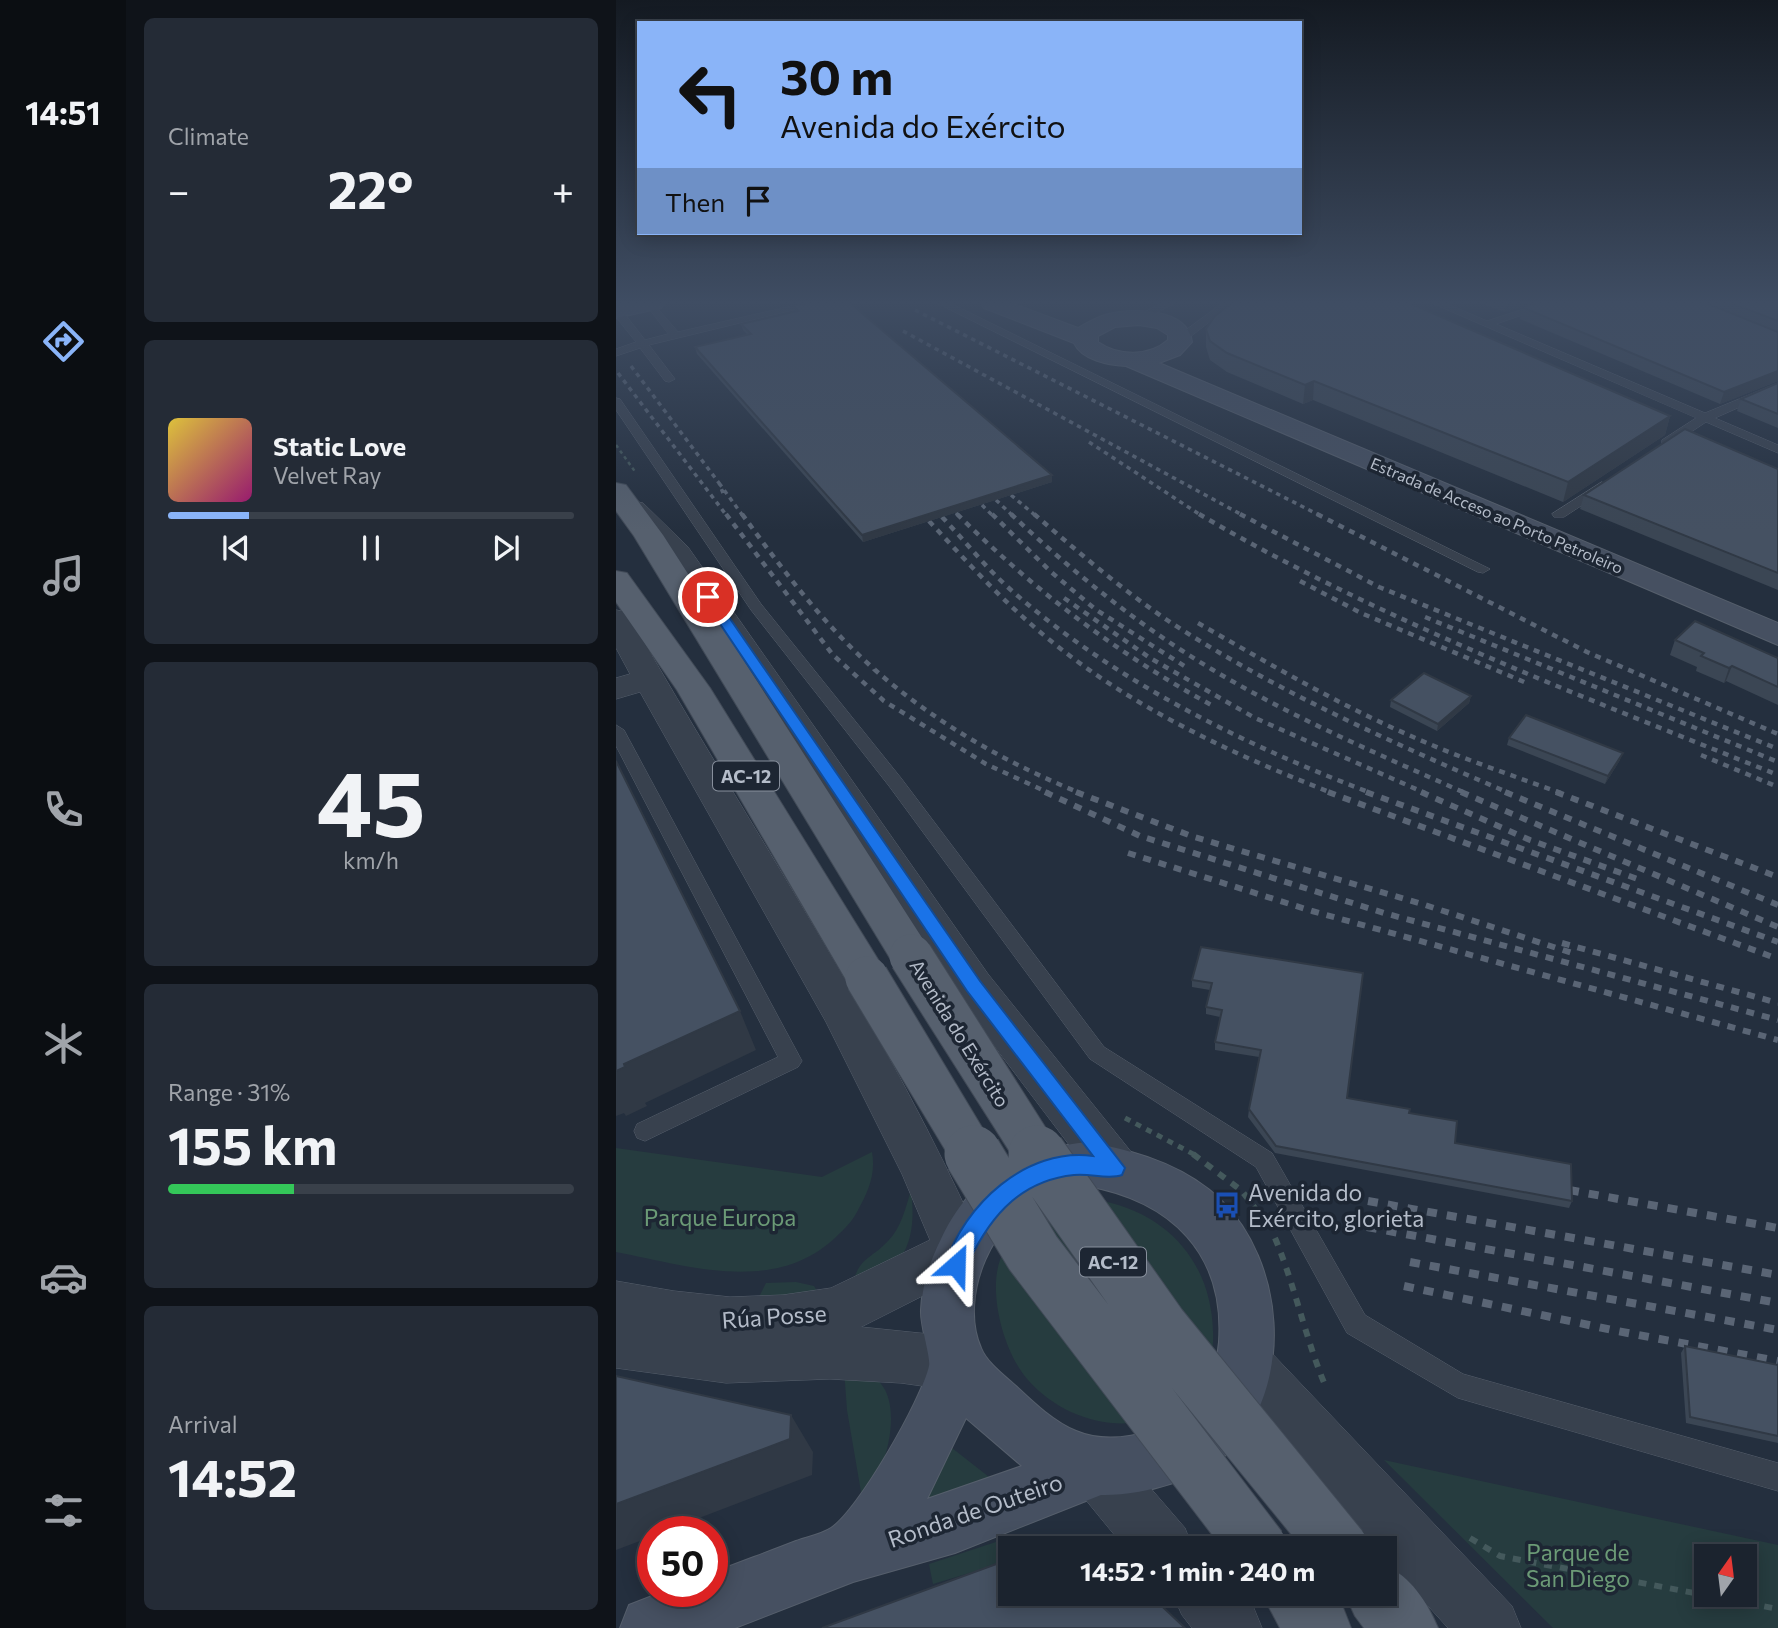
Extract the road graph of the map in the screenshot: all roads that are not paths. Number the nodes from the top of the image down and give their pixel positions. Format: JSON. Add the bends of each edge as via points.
{"nodes":[{"id":1,"x":1097,"y":379,"type":"edge"},
{"id":2,"x":1179,"y":379,"type":"edge"},
{"id":3,"x":1201,"y":379,"type":"edge"},
{"id":4,"x":1614,"y":379,"type":"edge"},
{"id":5,"x":1778,"y":386,"type":"edge"},
{"id":6,"x":1216,"y":394,"type":"junction"},
{"id":7,"x":616,"y":401,"type":"edge"},
{"id":8,"x":1704,"y":418,"type":"junction"},
{"id":9,"x":1658,"y":448,"type":"edge"},
{"id":10,"x":1778,"y":449,"type":"edge"},
{"id":11,"x":1614,"y":478,"type":"edge"},
{"id":12,"x":616,"y":491,"type":"edge"},
{"id":13,"x":1559,"y":514,"type":"dead end"},
{"id":14,"x":1483,"y":569,"type":"dead end"},
{"id":15,"x":616,"y":580,"type":"edge"},
{"id":16,"x":616,"y":619,"type":"edge"},
{"id":17,"x":1778,"y":635,"type":"edge"},
{"id":18,"x":632,"y":684,"type":"edge"},
{"id":19,"x":616,"y":730,"type":"edge"},
{"id":20,"x":889,"y":967,"type":"junction"},
{"id":21,"x":645,"y":1131,"type":"dead end"},
{"id":22,"x":1115,"y":1168,"type":"junction"},
{"id":23,"x":960,"y":1251,"type":"junction"},
{"id":24,"x":616,"y":1306,"type":"edge"},
{"id":25,"x":616,"y":1342,"type":"edge"},
{"id":26,"x":958,"y":1364,"type":"junction"},
{"id":27,"x":1246,"y":1365,"type":"junction"},
{"id":28,"x":1096,"y":1468,"type":"junction"},
{"id":29,"x":1778,"y":1477,"type":"edge"},
{"id":30,"x":1153,"y":1536,"type":"edge"},
{"id":31,"x":1249,"y":1536,"type":"edge"},
{"id":32,"x":1329,"y":1536,"type":"edge"},
{"id":33,"x":853,"y":1550,"type":"junction"},
{"id":34,"x":1213,"y":1606,"type":"edge"},
{"id":35,"x":1303,"y":1606,"type":"edge"},
{"id":36,"x":652,"y":1628,"type":"edge"},
{"id":37,"x":1231,"y":1628,"type":"edge"},
{"id":38,"x":1319,"y":1628,"type":"edge"},
{"id":39,"x":1490,"y":1628,"type":"edge"}],
"edges":[{"from":1,"to":14,"type":"lane"},
{"from":2,"to":6,"type":"main road","name":"Estrada de Acceso ao Porto Petroleiro"},
{"from":3,"to":6,"type":"main road","name":"Estrada de Acceso ao Porto Petroleiro"},
{"from":4,"to":8,"type":"lane"},
{"from":5,"to":8,"type":"lane"},
{"from":6,"to":17,"type":"main road","name":"Estrada de Acceso ao Porto Petroleiro"},
{"from":7,"to":29,"type":"lane","via":[[756,607],[895,782],[1097,1053],[1264,1160],[1356,1324],[1458,1385]]},
{"from":8,"to":9,"type":"lane"},
{"from":8,"to":10,"type":"lane"},
{"from":11,"to":13,"type":"lane"},
{"from":12,"to":20,"type":"main road","name":"Avenida do Exército","number":"AC-12","via":[[648,535]]},
{"from":12,"to":22,"type":"street","name":"Avenida do Exército","via":[[678,553],[973,986]]},
{"from":15,"to":20,"type":"main road","name":"Avenida do Exército","number":"AC-12"},
{"from":16,"to":18,"type":"street"},
{"from":18,"to":23,"type":"street","via":[[743,839],[918,1151]]},
{"from":19,"to":21,"type":"lane","via":[[791,1061]]},
{"from":20,"to":31,"type":"main road","name":"Avenida do Exército","number":"AC-12","bridge":true,"via":[[1033,1252]]},
{"from":20,"to":32,"type":"main road","name":"Avenida do Exército","number":"AC-12","bridge":true,"via":[[1038,1156],[1159,1327]]},
{"from":22,"to":23,"type":"main road","via":[[1087,1164],[1054,1168],[1021,1182],[991,1205]]},
{"from":22,"to":27,"type":"main road","via":[[1151,1180],[1184,1201],[1216,1231],[1236,1267],[1246,1310]]},
{"from":23,"to":24,"type":"street","name":"Rúa Posse","via":[[835,1313],[730,1323]]},
{"from":23,"to":26,"type":"main road","via":[[949,1309]]},
{"from":25,"to":26,"type":"street","name":"Rúa Posse","via":[[726,1356],[830,1352]]},
{"from":26,"to":28,"type":"main road","via":[[1025,1432],[1068,1459]]},
{"from":26,"to":33,"type":"main road","name":"Ronda de Outeiro","via":[[935,1424],[892,1503]]},
{"from":27,"to":28,"type":"main road","via":[[1230,1405],[1194,1443],[1146,1463]]},
{"from":27,"to":39,"type":"street"},
{"from":28,"to":30,"type":"street"},
{"from":28,"to":33,"type":"main road","name":"Ronda de Outeiro","via":[[955,1522]]},
{"from":33,"to":36,"type":"main road","name":"Ronda de Outeiro"},
{"from":34,"to":37,"type":"street"},
{"from":35,"to":38,"type":"main road"}]}
